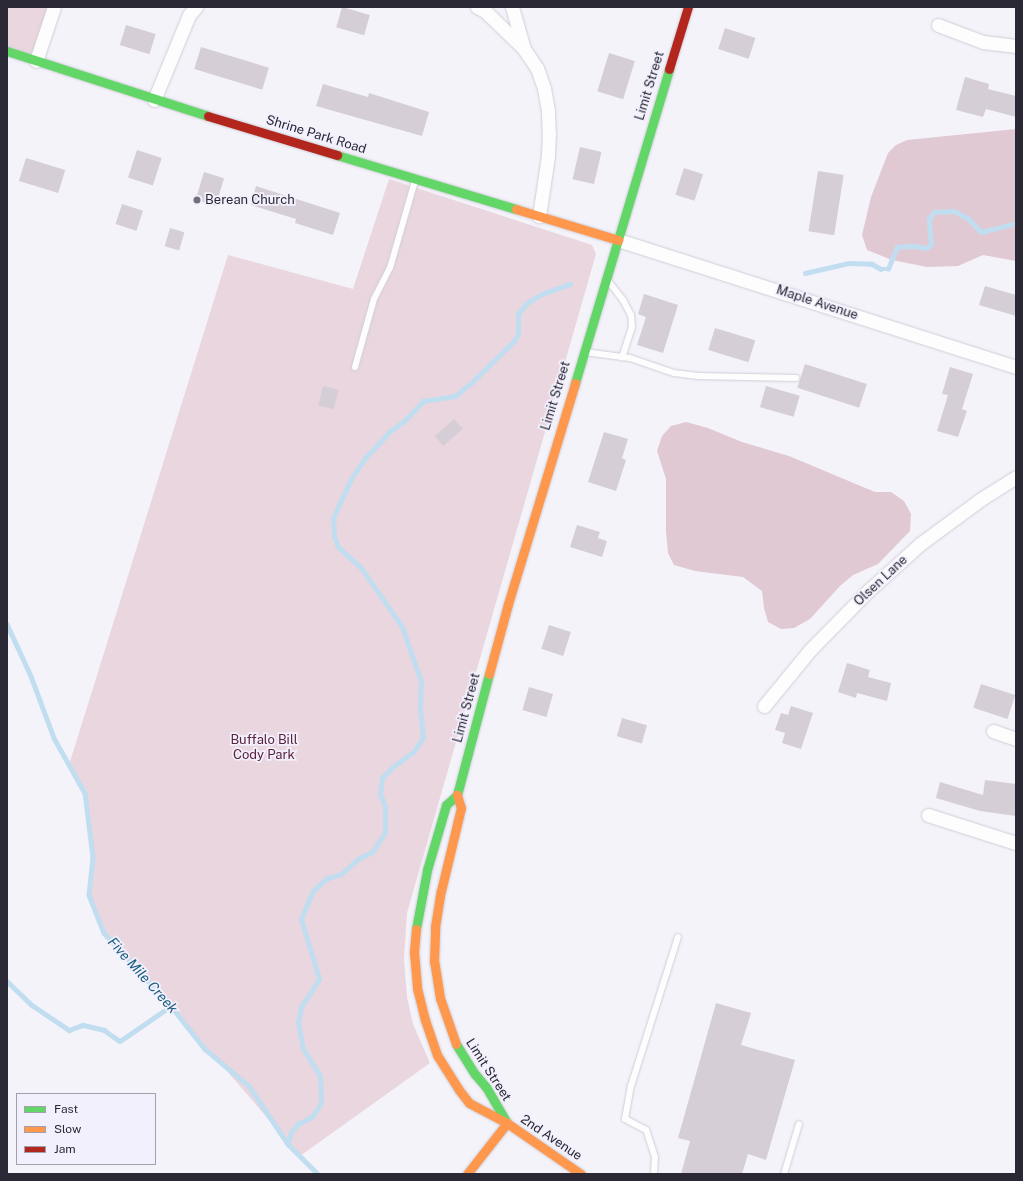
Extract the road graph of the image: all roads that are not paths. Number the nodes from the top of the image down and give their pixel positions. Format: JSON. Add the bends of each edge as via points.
{"nodes":[{"id":1,"x":54,"y":7,"type":"edge"},
{"id":2,"x":196,"y":7,"type":"edge"},
{"id":3,"x":477,"y":7,"type":"edge"},
{"id":4,"x":512,"y":7,"type":"edge"},
{"id":5,"x":688,"y":7,"type":"edge"},
{"id":6,"x":938,"y":25,"type":"dead end"},
{"id":7,"x":1016,"y":46,"type":"edge"},
{"id":8,"x":524,"y":49,"type":"junction"},
{"id":9,"x":7,"y":51,"type":"edge"},
{"id":10,"x":36,"y":61,"type":"junction"},
{"id":11,"x":154,"y":100,"type":"junction"},
{"id":12,"x":416,"y":179,"type":"junction"},
{"id":13,"x":539,"y":216,"type":"junction"},
{"id":14,"x":618,"y":240,"type":"junction"},
{"id":15,"x":605,"y":278,"type":"junction"},
{"id":16,"x":583,"y":351,"type":"junction"},
{"id":17,"x":622,"y":357,"type":"junction"},
{"id":18,"x":355,"y":367,"type":"dead end"},
{"id":19,"x":1016,"y":368,"type":"edge"},
{"id":20,"x":796,"y":378,"type":"dead end"},
{"id":21,"x":1016,"y":477,"type":"edge"},
{"id":22,"x":764,"y":706,"type":"dead end"},
{"id":23,"x":993,"y":732,"type":"dead end"},
{"id":24,"x":1016,"y":739,"type":"edge"},
{"id":25,"x":457,"y":795,"type":"junction"},
{"id":26,"x":928,"y":815,"type":"dead end"},
{"id":27,"x":1016,"y":842,"type":"edge"},
{"id":28,"x":678,"y":937,"type":"dead end"},
{"id":29,"x":507,"y":1123,"type":"junction"},
{"id":30,"x":799,"y":1124,"type":"dead end"},
{"id":31,"x":467,"y":1174,"type":"edge"},
{"id":32,"x":581,"y":1174,"type":"edge"},
{"id":33,"x":654,"y":1174,"type":"edge"},
{"id":34,"x":784,"y":1174,"type":"edge"}],
"edges":[{"from":1,"to":10,"type":"street"},
{"from":2,"to":11,"type":"street","via":[[188,15]]},
{"from":3,"to":8,"type":"street","via":[[485,11]]},
{"from":4,"to":8,"type":"street"},
{"from":5,"to":14,"type":"street","name":"Limit Street"},
{"from":6,"to":7,"type":"street","via":[[983,42]]},
{"from":8,"to":13,"type":"street","via":[[537,68],[548,110],[548,156]]},
{"from":9,"to":10,"type":"street","name":"Shrine Park Road"},
{"from":10,"to":11,"type":"street","name":"Shrine Park Road"},
{"from":11,"to":12,"type":"street","name":"Shrine Park Road"},
{"from":12,"to":13,"type":"street","name":"Shrine Park Road"},
{"from":12,"to":18,"type":"lane","via":[[390,268],[374,299]]},
{"from":13,"to":14,"type":"street","name":"Shrine Park Road"},
{"from":14,"to":15,"type":"street","name":"Limit Street"},
{"from":14,"to":19,"type":"street","name":"Maple Avenue"},
{"from":15,"to":16,"type":"street","name":"Limit Street"},
{"from":15,"to":17,"type":"lane","via":[[631,315],[632,327]]},
{"from":16,"to":17,"type":"lane"},
{"from":16,"to":25,"type":"street","name":"Limit Street","via":[[508,604]]},
{"from":17,"to":20,"type":"lane","via":[[674,373],[698,376]]},
{"from":21,"to":22,"type":"street","name":"Olsen Lane","via":[[920,544],[868,591],[810,650]]},
{"from":23,"to":24,"type":"street"},
{"from":25,"to":29,"type":"street","name":"Limit Street","via":[[461,808],[441,891],[435,926],[434,962],[440,998],[456,1045],[486,1087]]},
{"from":25,"to":29,"type":"street","name":"Limit Street","via":[[446,805],[418,912],[414,952],[417,988],[437,1055],[459,1090],[469,1103]]},
{"from":26,"to":27,"type":"street"},
{"from":28,"to":33,"type":"lane","via":[[631,1086],[625,1120],[646,1130],[655,1157]]},
{"from":29,"to":31,"type":"street"},
{"from":29,"to":32,"type":"street","name":"2nd Avenue"},
{"from":30,"to":34,"type":"lane"}]}
